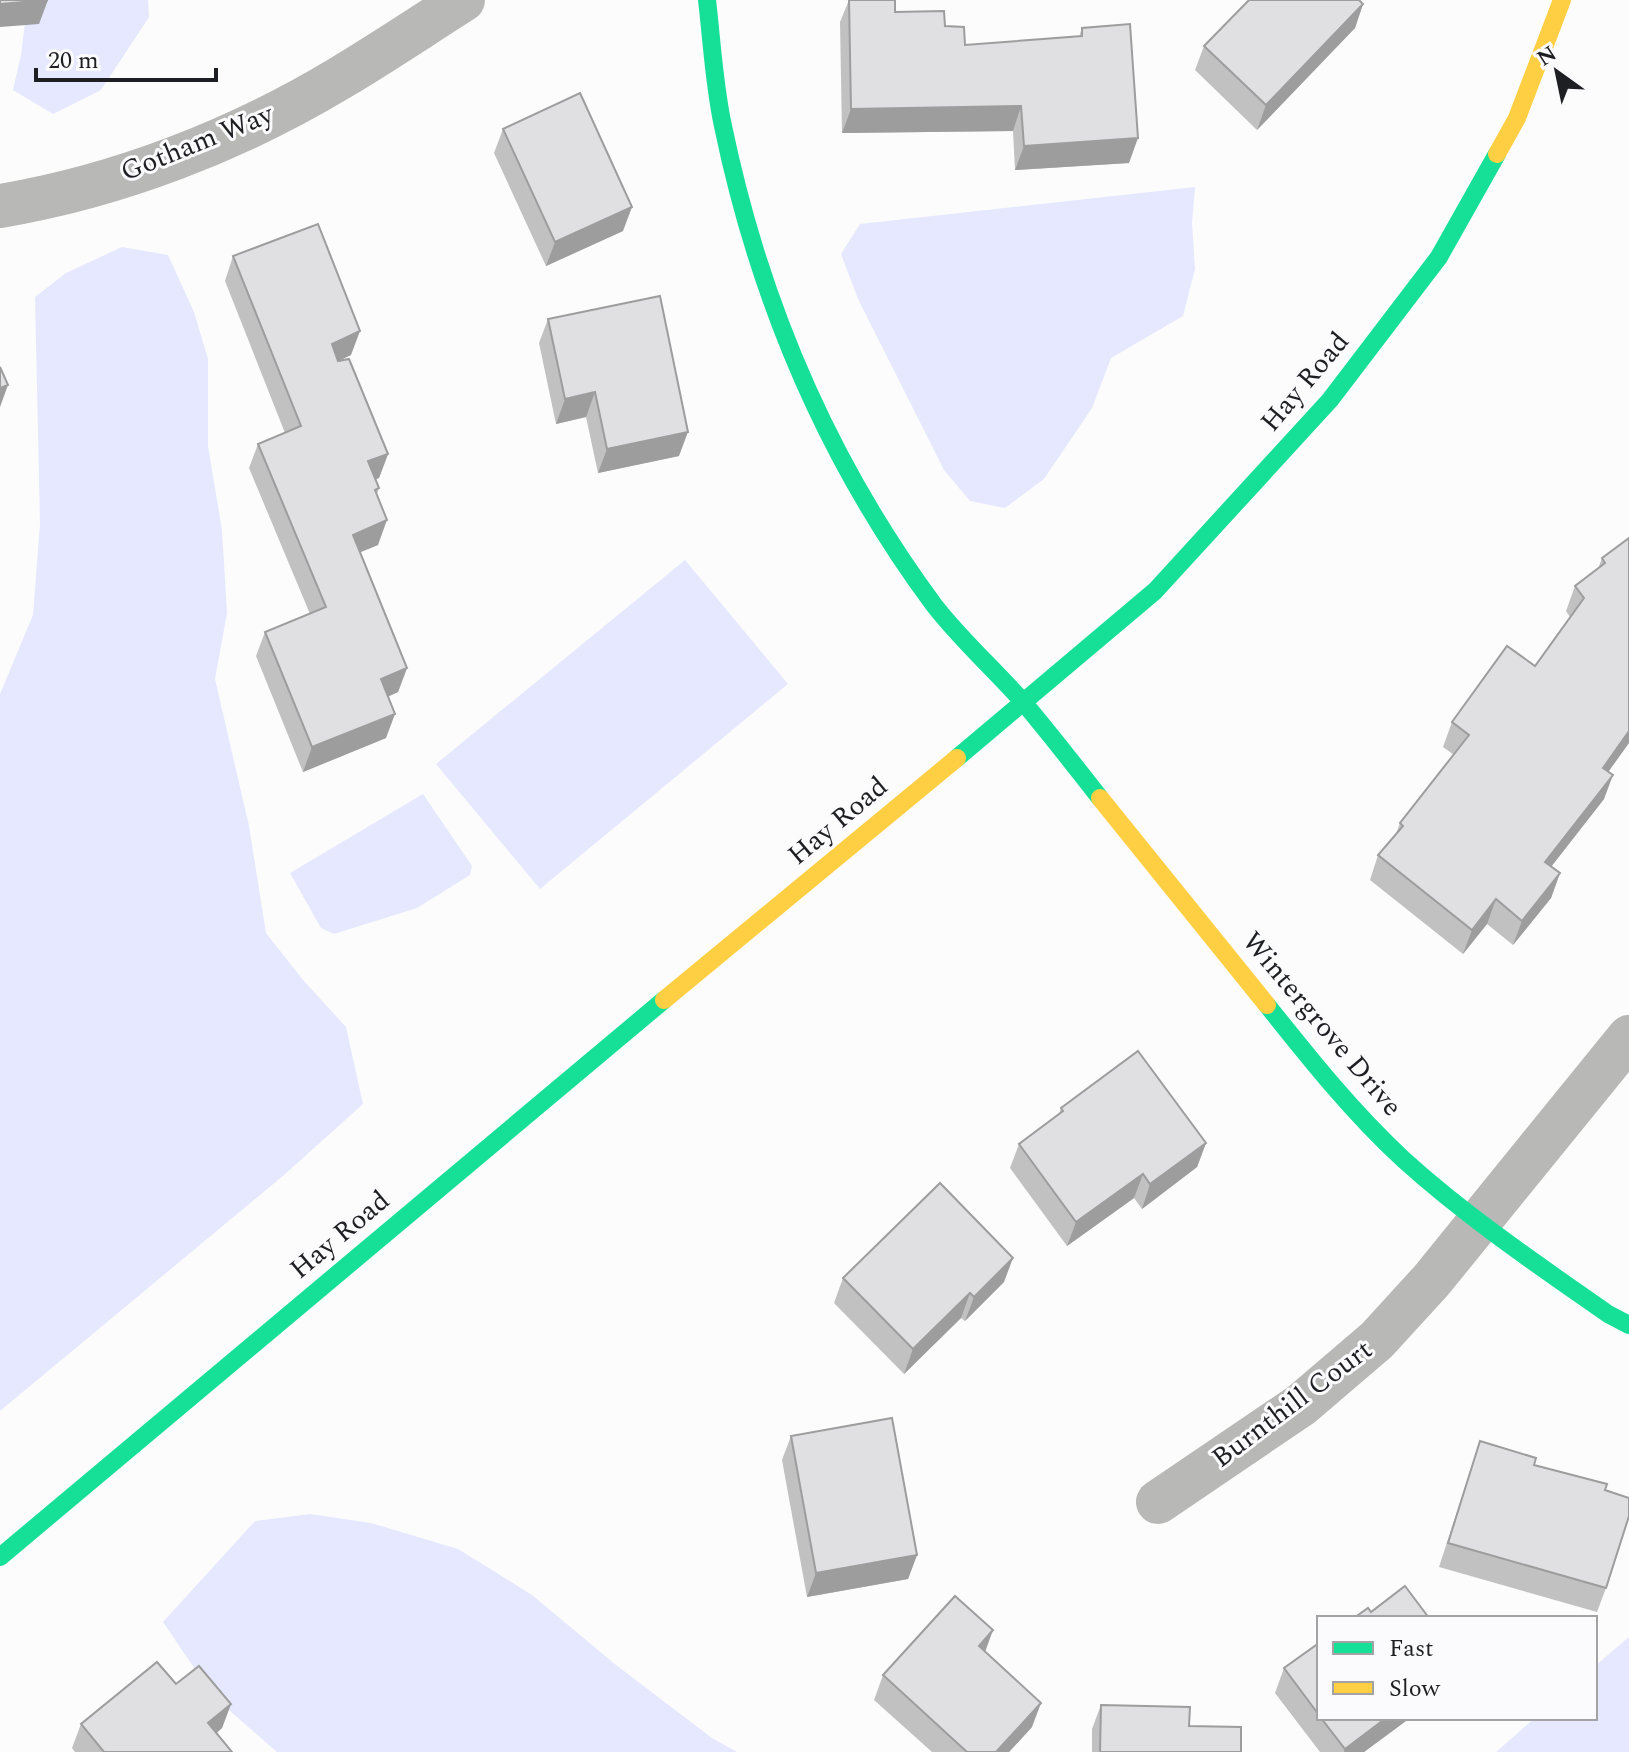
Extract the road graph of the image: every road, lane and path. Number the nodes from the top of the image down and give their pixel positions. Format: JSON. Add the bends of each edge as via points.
{"nodes":[{"id":1,"x":463,"y":0,"type":"edge"},
{"id":2,"x":707,"y":0,"type":"edge"},
{"id":3,"x":1562,"y":0,"type":"edge"},
{"id":4,"x":0,"y":206,"type":"edge"},
{"id":5,"x":1024,"y":703,"type":"junction"},
{"id":6,"x":1629,"y":1037,"type":"edge"},
{"id":7,"x":1478,"y":1222,"type":"junction"},
{"id":8,"x":1629,"y":1325,"type":"edge"},
{"id":9,"x":1158,"y":1502,"type":"dead end"},
{"id":10,"x":0,"y":1557,"type":"edge"}],
"edges":[{"from":1,"to":4,"type":"street","name":"Gotham Way","via":[[338,80],[242,129],[154,167]]},
{"from":2,"to":5,"type":"street","name":"Wintergrove Drive","via":[[722,123],[747,231],[789,350],[827,433],[882,529],[936,607]]},
{"from":3,"to":5,"type":"street","name":"Hay Road","via":[[1517,118],[1439,257],[1340,388],[1155,591]]},
{"from":5,"to":7,"type":"street","name":"Wintergrove Drive","via":[[1333,1087],[1403,1159]]},
{"from":5,"to":10,"type":"street","name":"Hay Road"},
{"from":6,"to":7,"type":"street","name":"Burnthill Court"},
{"from":7,"to":8,"type":"street","name":"Wintergrove Drive"},
{"from":7,"to":9,"type":"street","name":"Burnthill Court","via":[[1377,1340],[1301,1405]]}]}
